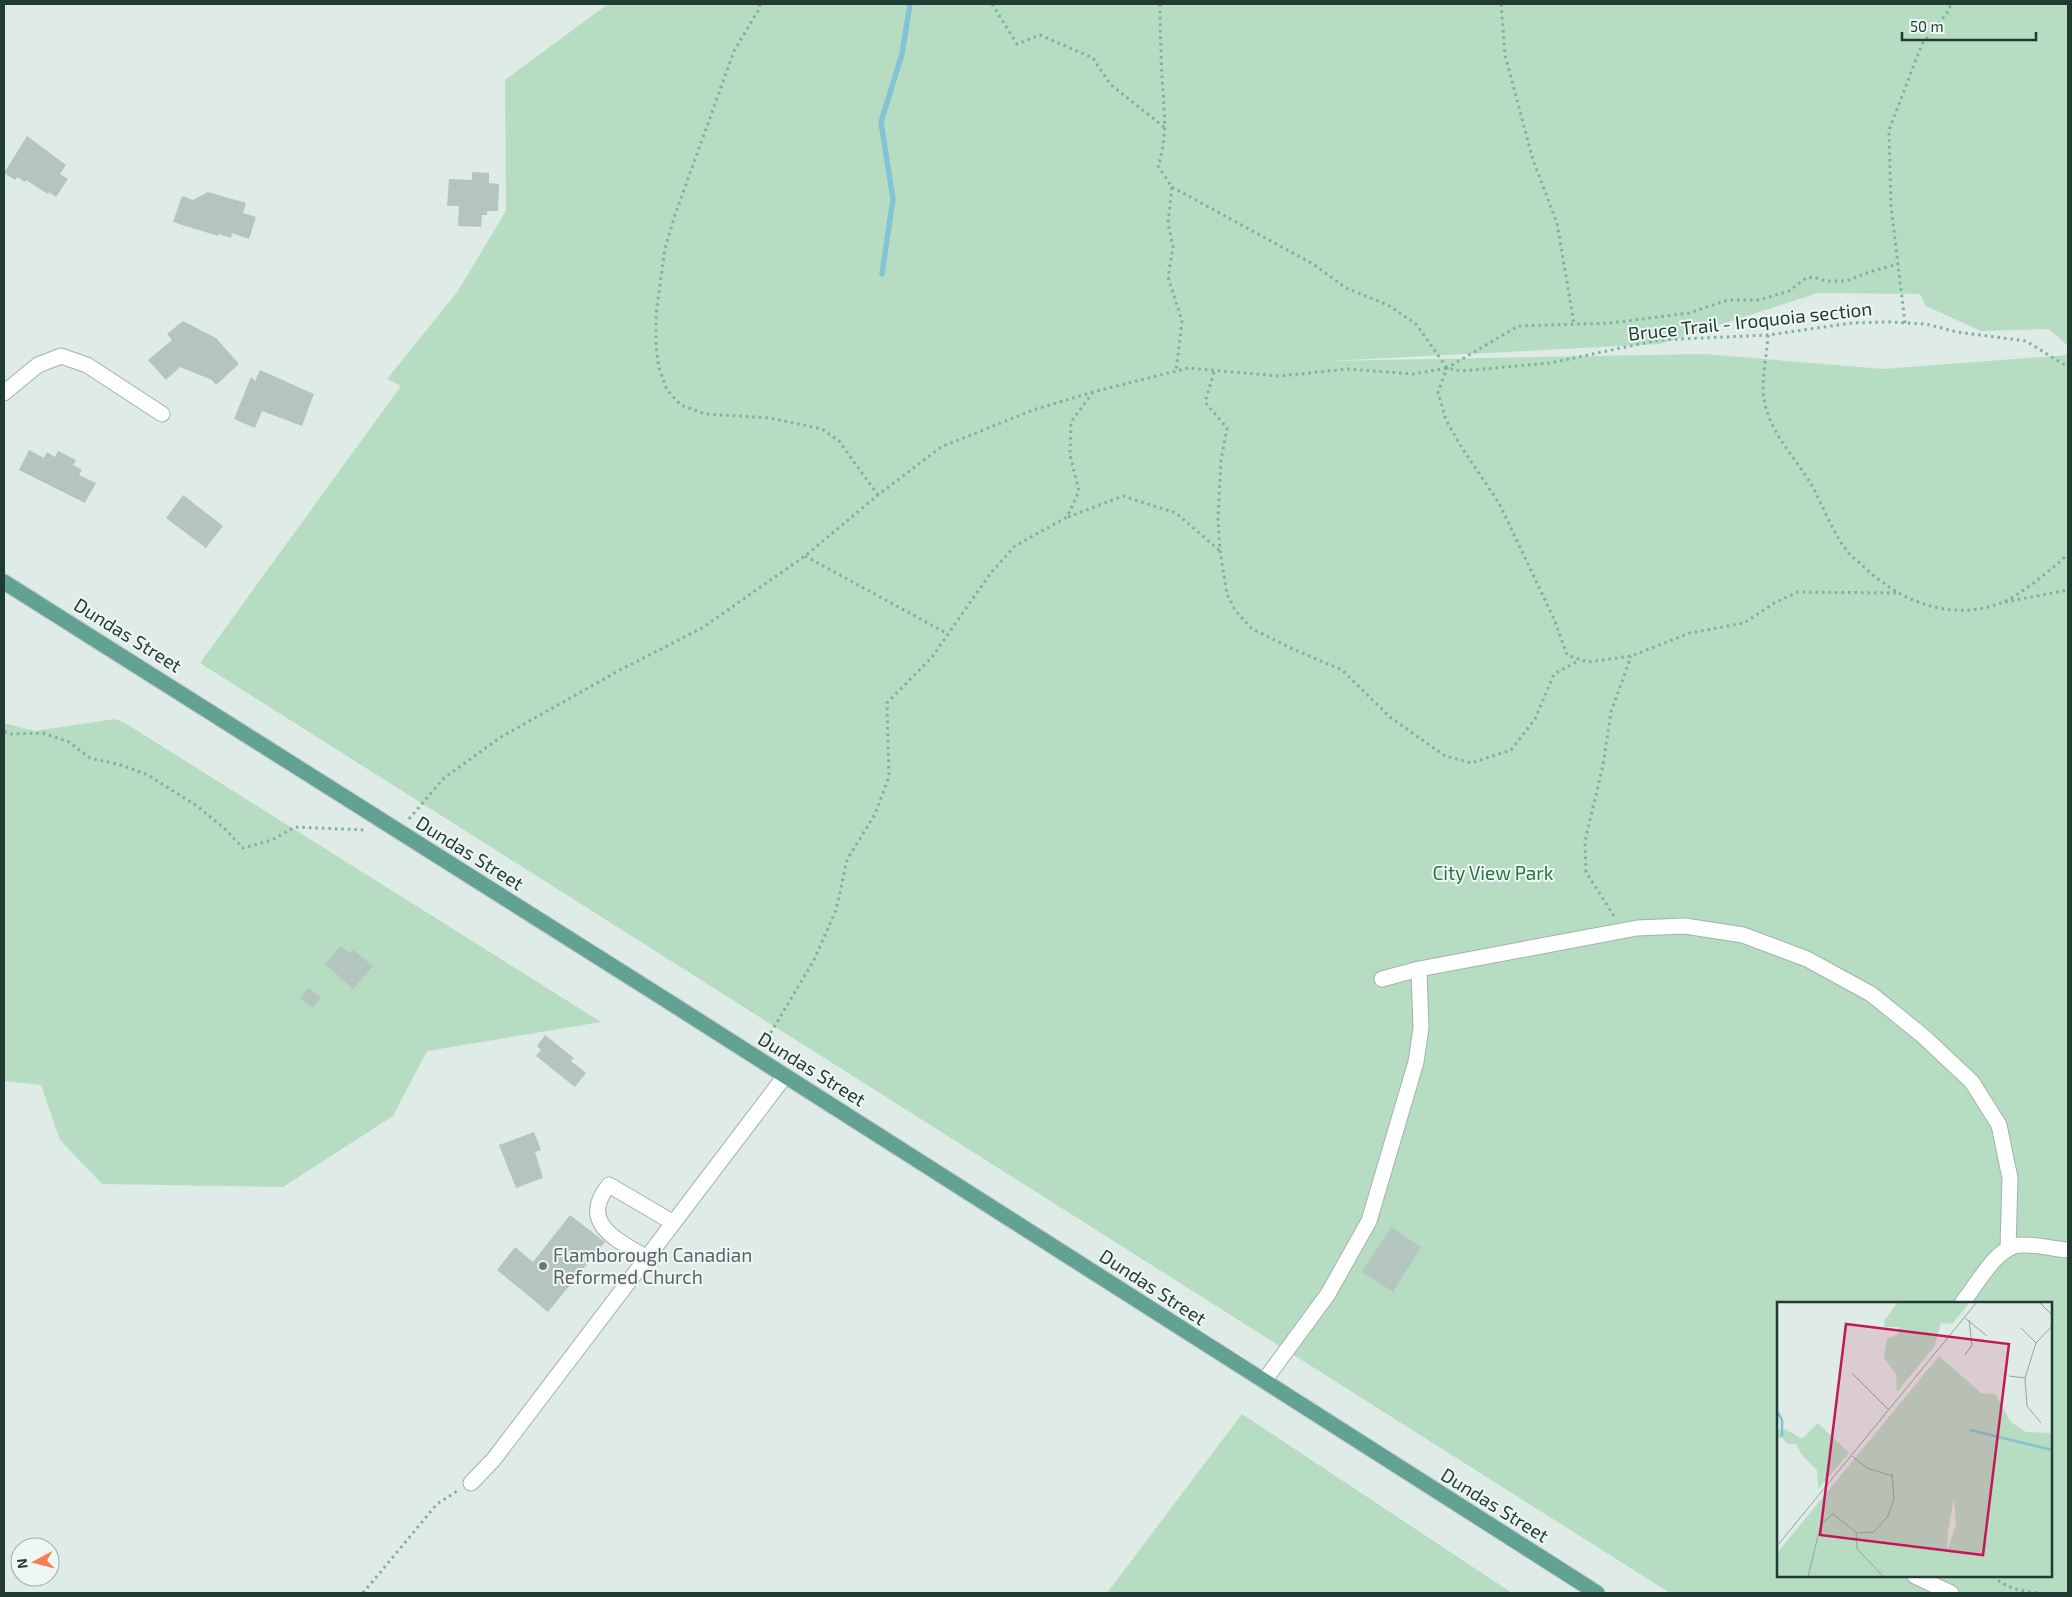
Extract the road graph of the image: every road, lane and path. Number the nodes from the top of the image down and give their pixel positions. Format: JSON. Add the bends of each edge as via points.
{"nodes":[{"id":1,"x":760,"y":4,"type":"edge"},
{"id":2,"x":992,"y":4,"type":"edge"},
{"id":3,"x":1160,"y":4,"type":"edge"},
{"id":4,"x":1501,"y":4,"type":"edge"},
{"id":5,"x":1951,"y":4,"type":"edge"},
{"id":6,"x":1164,"y":127,"type":"junction"},
{"id":7,"x":1172,"y":187,"type":"junction"},
{"id":8,"x":1898,"y":264,"type":"junction"},
{"id":9,"x":1905,"y":323,"type":"junction"},
{"id":10,"x":1574,"y":324,"type":"junction"},
{"id":11,"x":1768,"y":335,"type":"junction"},
{"id":12,"x":2068,"y":367,"type":"edge"},
{"id":13,"x":1447,"y":368,"type":"junction"},
{"id":14,"x":1176,"y":372,"type":"junction"},
{"id":15,"x":1214,"y":372,"type":"junction"},
{"id":16,"x":1093,"y":392,"type":"junction"},
{"id":17,"x":4,"y":393,"type":"edge"},
{"id":18,"x":162,"y":414,"type":"dead end"},
{"id":19,"x":878,"y":495,"type":"junction"},
{"id":20,"x":1068,"y":517,"type":"junction"},
{"id":21,"x":1220,"y":551,"type":"junction"},
{"id":22,"x":2068,"y":554,"type":"edge"},
{"id":23,"x":805,"y":556,"type":"junction"},
{"id":24,"x":4,"y":582,"type":"edge"},
{"id":25,"x":2068,"y":590,"type":"edge"},
{"id":26,"x":1896,"y":593,"type":"junction"},
{"id":27,"x":2002,"y":603,"type":"junction"},
{"id":28,"x":948,"y":634,"type":"junction"},
{"id":29,"x":1631,"y":656,"type":"junction"},
{"id":30,"x":1581,"y":660,"type":"junction"},
{"id":31,"x":4,"y":732,"type":"edge"},
{"id":32,"x":370,"y":830,"type":"dead end"},
{"id":33,"x":398,"y":831,"type":"junction"},
{"id":34,"x":1624,"y":930,"type":"junction"},
{"id":35,"x":1419,"y":969,"type":"junction"},
{"id":36,"x":1382,"y":979,"type":"dead end"},
{"id":37,"x":756,"y":1058,"type":"junction"},
{"id":38,"x":785,"y":1076,"type":"junction"},
{"id":39,"x":672,"y":1222,"type":"junction"},
{"id":40,"x":2008,"y":1248,"type":"junction"},
{"id":41,"x":2068,"y":1250,"type":"edge"},
{"id":42,"x":647,"y":1258,"type":"junction"},
{"id":43,"x":1963,"y":1302,"type":"edge"},
{"id":44,"x":1264,"y":1381,"type":"junction"},
{"id":45,"x":471,"y":1483,"type":"joint"},
{"id":46,"x":1917,"y":1577,"type":"edge"},
{"id":47,"x":1994,"y":1577,"type":"edge"},
{"id":48,"x":363,"y":1593,"type":"edge"},
{"id":49,"x":1597,"y":1593,"type":"edge"},
{"id":50,"x":1951,"y":1593,"type":"edge"},
{"id":51,"x":2040,"y":1593,"type":"edge"}],
"edges":[{"from":1,"to":19,"type":"path","via":[[734,51],[665,248],[656,315],[659,368],[667,390],[681,404],[705,414],[770,418],[822,429],[838,441]]},
{"from":2,"to":6,"type":"path","via":[[1017,44],[1040,35],[1093,58],[1110,84]]},
{"from":3,"to":6,"type":"path"},
{"from":4,"to":10,"type":"path","via":[[1505,55],[1533,160],[1557,223]]},
{"from":5,"to":8,"type":"path","via":[[1922,44],[1889,130],[1891,206]]},
{"from":6,"to":7,"type":"path","via":[[1164,151],[1158,166]]},
{"from":7,"to":13,"type":"path","via":[[1313,264],[1346,288],[1388,305],[1416,324]]},
{"from":7,"to":14,"type":"path","via":[[1168,223],[1173,247],[1168,277],[1182,320]]},
{"from":8,"to":9,"type":"path"},
{"from":8,"to":10,"type":"path","via":[[1846,281],[1806,278],[1789,291],[1759,300],[1728,300],[1689,313],[1611,323]]},
{"from":9,"to":11,"type":"path","name":"Bruce Trail - Iroquoia section","via":[[1852,323]]},
{"from":9,"to":12,"type":"path","name":"Bruce Trail - Iroquoia section","via":[[2026,341]]},
{"from":10,"to":13,"type":"path","via":[[1518,326]]},
{"from":11,"to":13,"type":"path","name":"Bruce Trail - Iroquoia section","via":[[1660,340],[1550,363],[1461,371]]},
{"from":11,"to":26,"type":"path","via":[[1764,398],[1770,421],[1813,488],[1847,551]]},
{"from":13,"to":15,"type":"path","name":"Bruce Trail - Iroquoia section","via":[[1413,374],[1348,369],[1279,376]]},
{"from":13,"to":30,"type":"path","via":[[1438,392],[1446,420],[1499,503],[1554,619],[1567,655]]},
{"from":14,"to":15,"type":"path","name":"Bruce Trail - Iroquoia section","via":[[1188,368]]},
{"from":14,"to":16,"type":"path","name":"Bruce Trail - Iroquoia section"},
{"from":15,"to":21,"type":"path","via":[[1205,402],[1227,428],[1221,460]]},
{"from":16,"to":19,"type":"path","name":"Bruce Trail - Iroquoia section","via":[[1033,410],[941,447]]},
{"from":16,"to":20,"type":"path","via":[[1071,422],[1070,455],[1079,491]]},
{"from":17,"to":18,"type":"lane","via":[[38,365],[61,356],[87,365]]},
{"from":19,"to":23,"type":"path","name":"Bruce Trail - Iroquoia section"},
{"from":20,"to":21,"type":"path","via":[[1123,496],[1176,514]]},
{"from":20,"to":28,"type":"path","via":[[1016,546],[990,574]]},
{"from":21,"to":30,"type":"path","via":[[1227,594],[1234,610],[1252,629],[1342,670],[1390,716],[1445,756],[1472,763],[1511,750],[1535,719],[1554,674]]},
{"from":22,"to":27,"type":"path"},
{"from":23,"to":28,"type":"path"},
{"from":23,"to":33,"type":"path","name":"Bruce Trail - Iroquoia section","via":[[702,628],[501,737],[444,778]]},
{"from":24,"to":33,"type":"main road","name":"Dundas Street"},
{"from":25,"to":27,"type":"path"},
{"from":26,"to":27,"type":"path","via":[[1926,606],[1968,611]]},
{"from":26,"to":29,"type":"path","via":[[1798,592],[1744,623],[1690,634]]},
{"from":28,"to":37,"type":"path","via":[[932,657],[886,703],[889,777],[875,814],[847,860],[836,910],[814,960]]},
{"from":29,"to":30,"type":"path","via":[[1588,662]]},
{"from":29,"to":34,"type":"path","via":[[1611,712],[1585,841],[1586,872]]},
{"from":31,"to":32,"type":"path","via":[[42,733],[69,742],[90,758],[148,775],[197,806],[225,828],[243,848],[272,840],[295,827]]},
{"from":33,"to":37,"type":"main road","name":"Dundas Street"},
{"from":34,"to":35,"type":"lane"},
{"from":34,"to":40,"type":"lane","via":[[1685,926],[1743,935],[1815,963],[1871,994],[1923,1036],[1972,1082],[1999,1125],[2010,1178]]},
{"from":35,"to":36,"type":"lane"},
{"from":35,"to":44,"type":"lane","via":[[1421,1028],[1416,1062],[1369,1221],[1328,1294]]},
{"from":37,"to":38,"type":"main road","name":"Dundas Street"},
{"from":38,"to":39,"type":"lane"},
{"from":38,"to":44,"type":"main road","name":"Dundas Street"},
{"from":39,"to":42,"type":"lane"},
{"from":39,"to":42,"type":"lane","via":[[609,1185],[601,1195],[597,1208],[599,1222],[606,1233]]},
{"from":40,"to":41,"type":"lane","via":[[2019,1244]]},
{"from":40,"to":43,"type":"lane","via":[[1999,1254]]},
{"from":42,"to":45,"type":"lane","via":[[494,1459]]},
{"from":44,"to":49,"type":"main road","name":"Dundas Street"},
{"from":45,"to":48,"type":"path","via":[[438,1504]]},
{"from":46,"to":50,"type":"lane"},
{"from":47,"to":51,"type":"path","via":[[2007,1587]]}]}
